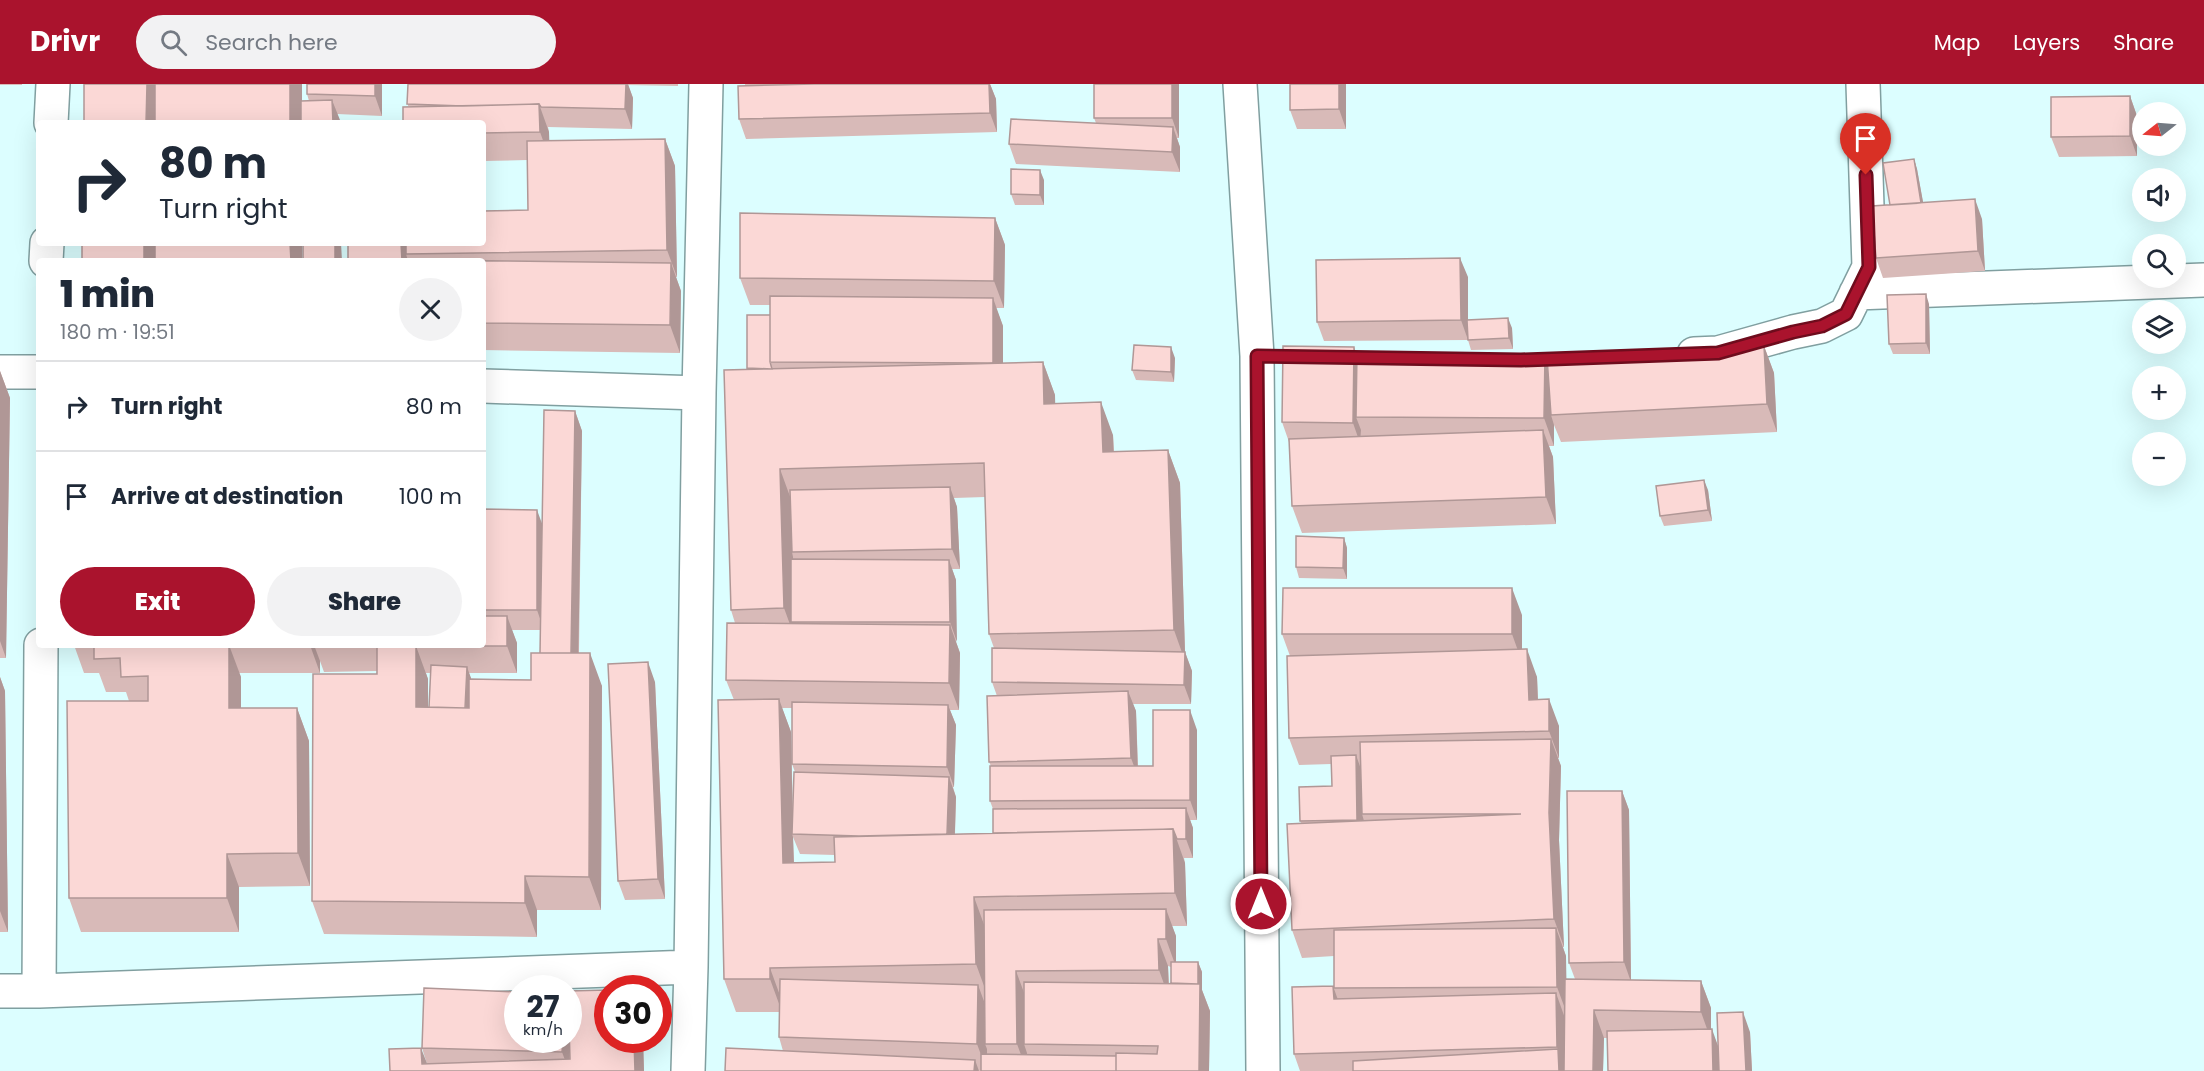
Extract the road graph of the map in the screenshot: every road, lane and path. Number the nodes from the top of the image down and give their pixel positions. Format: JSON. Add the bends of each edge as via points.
{"nodes":[{"id":1,"x":53,"y":84,"type":"edge"},
{"id":2,"x":706,"y":84,"type":"edge"},
{"id":3,"x":1240,"y":84,"type":"edge"},
{"id":4,"x":1863,"y":84,"type":"edge"},
{"id":5,"x":51,"y":120,"type":"edge"},
{"id":6,"x":2204,"y":280,"type":"edge"},
{"id":7,"x":1856,"y":293,"type":"junction"},
{"id":8,"x":1660,"y":355,"type":"edge"},
{"id":9,"x":1257,"y":356,"type":"junction"},
{"id":10,"x":1291,"y":357,"type":"edge"},
{"id":11,"x":0,"y":372,"type":"edge"},
{"id":12,"x":36,"y":372,"type":"edge"},
{"id":13,"x":486,"y":386,"type":"edge"},
{"id":14,"x":699,"y":393,"type":"junction"},
{"id":15,"x":41,"y":648,"type":"edge"},
{"id":16,"x":691,"y":967,"type":"junction"},
{"id":17,"x":0,"y":990,"type":"edge"},
{"id":18,"x":39,"y":991,"type":"junction"},
{"id":19,"x":688,"y":1071,"type":"edge"},
{"id":20,"x":1263,"y":1071,"type":"edge"}],
"edges":[{"from":1,"to":5,"type":"street"},
{"from":2,"to":14,"type":"street"},
{"from":3,"to":9,"type":"street"},
{"from":4,"to":7,"type":"street","via":[[1869,267]]},
{"from":6,"to":7,"type":"street"},
{"from":7,"to":8,"type":"street","via":[[1846,314],[1822,326],[1718,353]]},
{"from":9,"to":10,"type":"street"},
{"from":9,"to":20,"type":"street"},
{"from":11,"to":12,"type":"street"},
{"from":13,"to":14,"type":"street"},
{"from":14,"to":16,"type":"street"},
{"from":15,"to":18,"type":"street"},
{"from":16,"to":18,"type":"street"},
{"from":16,"to":19,"type":"street"},
{"from":17,"to":18,"type":"street"}]}
